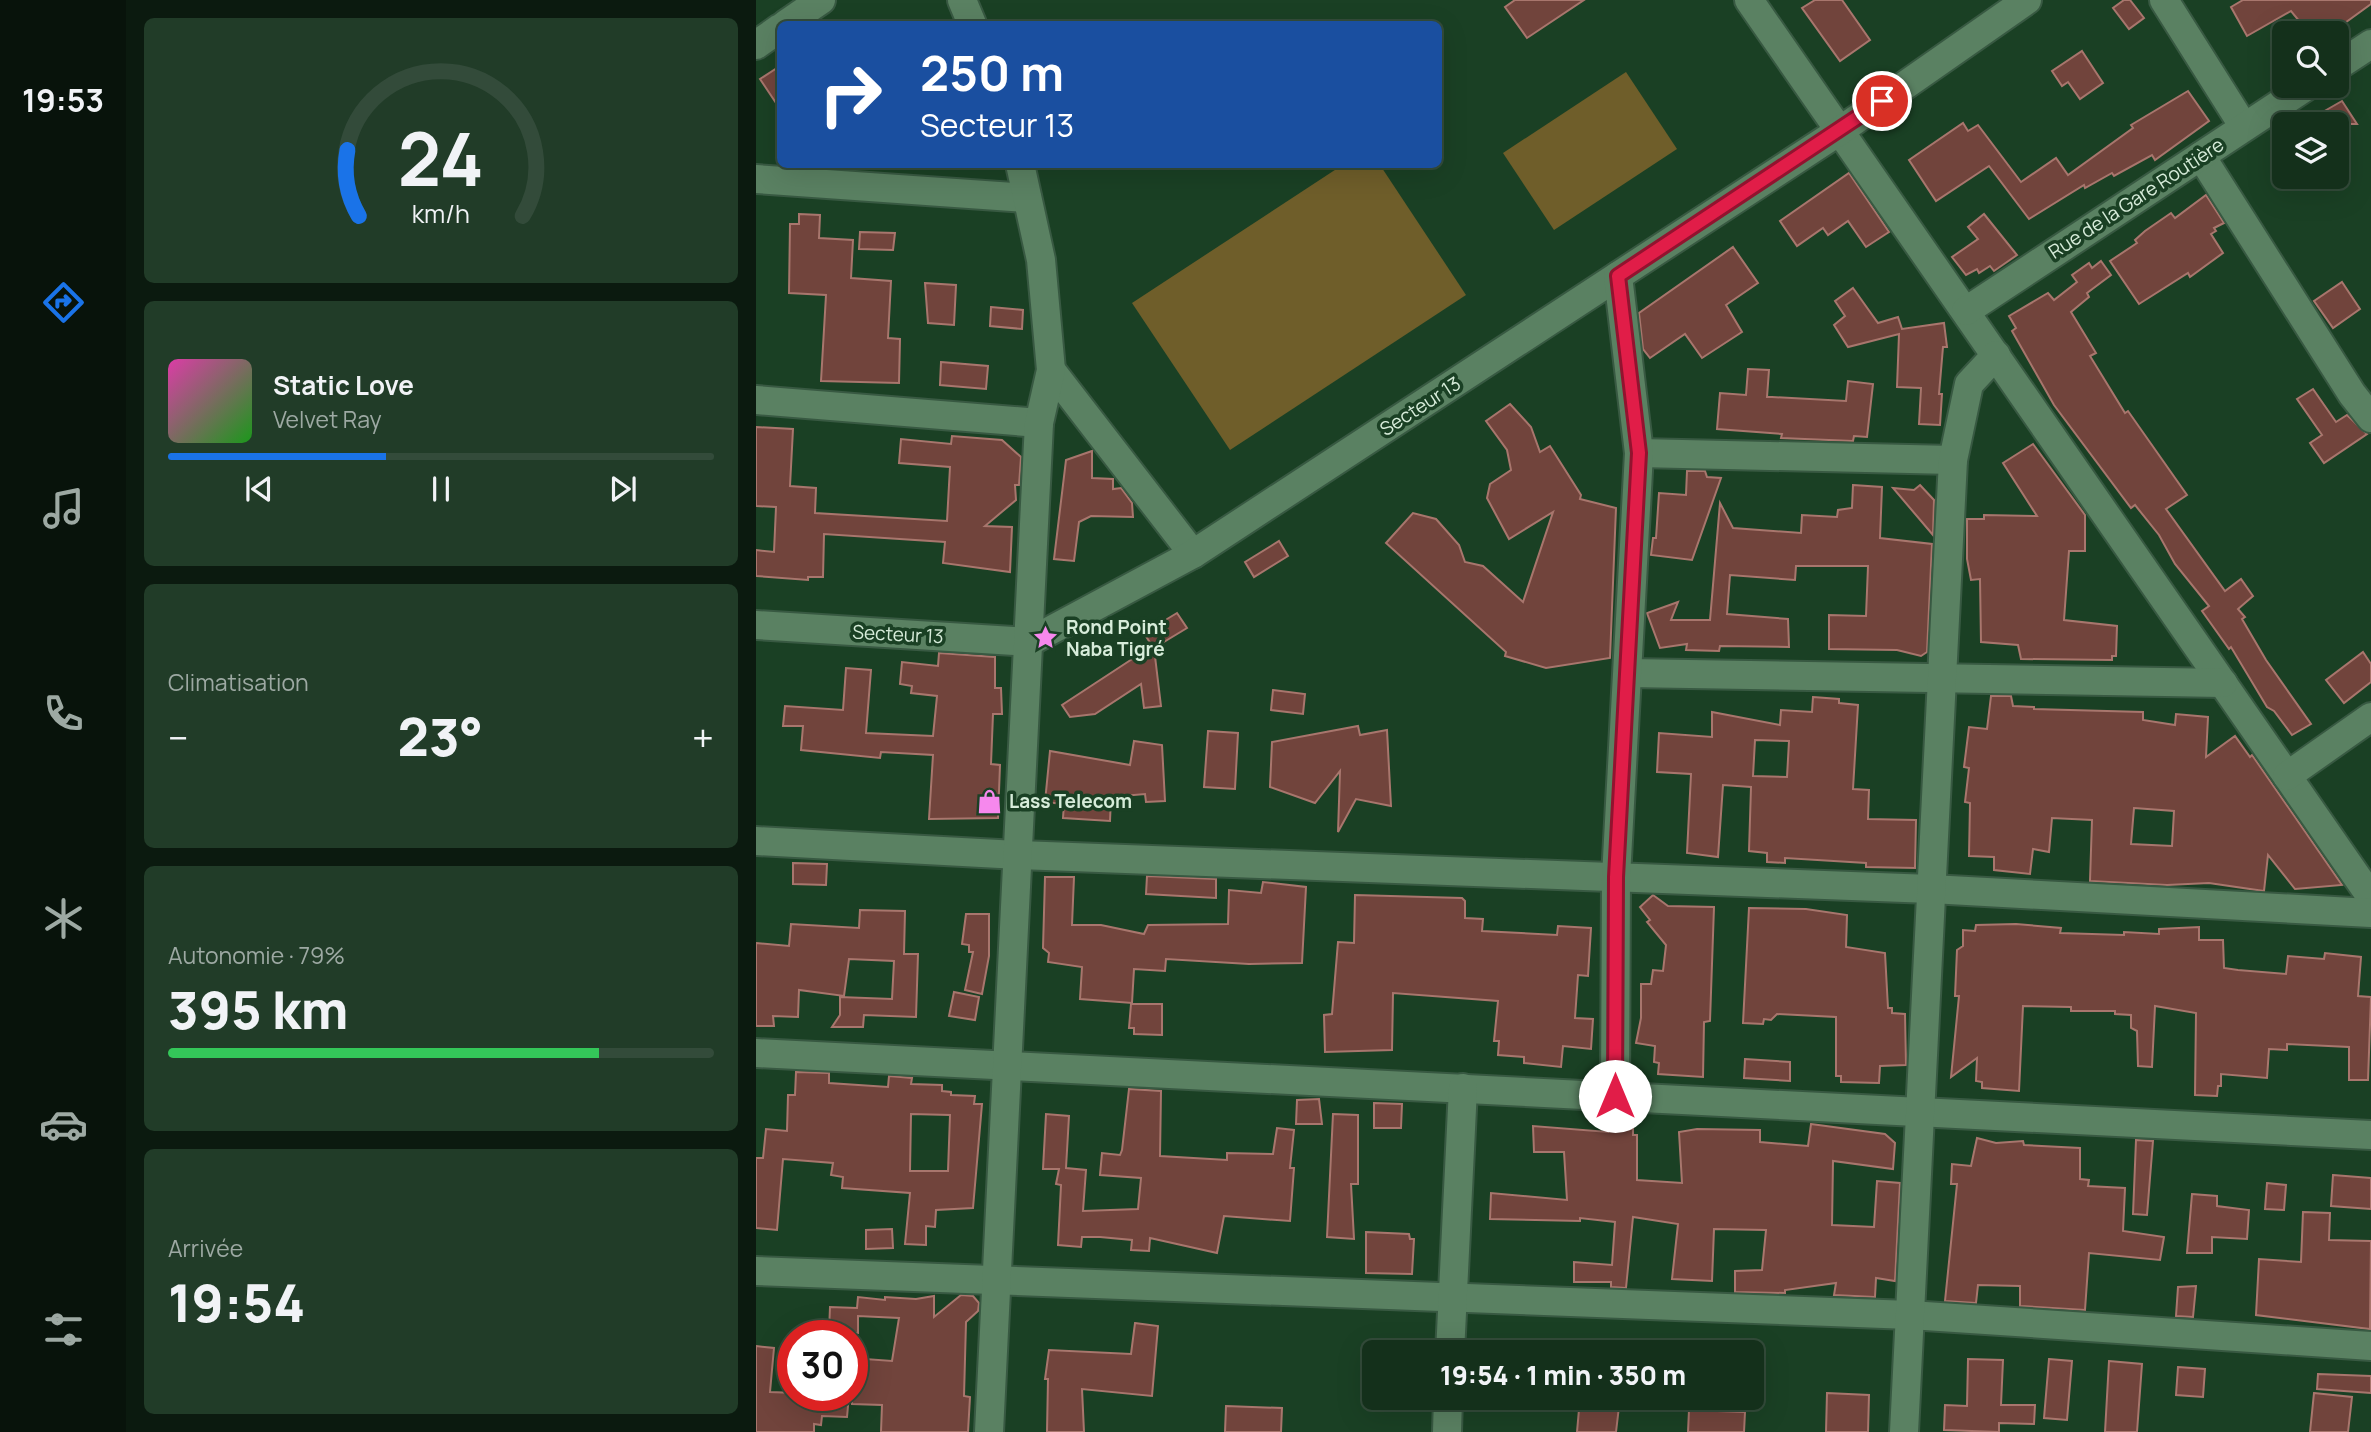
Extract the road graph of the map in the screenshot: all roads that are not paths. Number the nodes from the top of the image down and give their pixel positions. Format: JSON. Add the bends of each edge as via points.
{"nodes":[{"id":1,"x":821,"y":0,"type":"edge"},
{"id":2,"x":962,"y":0,"type":"edge"},
{"id":3,"x":1749,"y":0,"type":"edge"},
{"id":4,"x":2027,"y":0,"type":"edge"},
{"id":5,"x":2164,"y":0,"type":"edge"},
{"id":6,"x":790,"y":21,"type":"edge"},
{"id":7,"x":971,"y":21,"type":"edge"},
{"id":8,"x":777,"y":30,"type":"edge"},
{"id":9,"x":2371,"y":44,"type":"edge"},
{"id":10,"x":756,"y":45,"type":"edge"},
{"id":11,"x":2349,"y":58,"type":"edge"},
{"id":12,"x":2289,"y":98,"type":"edge"},
{"id":13,"x":2244,"y":127,"type":"junction"},
{"id":14,"x":1841,"y":130,"type":"junction"},
{"id":15,"x":2201,"y":156,"type":"junction"},
{"id":16,"x":1021,"y":168,"type":"edge"},
{"id":17,"x":756,"y":179,"type":"edge"},
{"id":18,"x":1027,"y":198,"type":"junction"},
{"id":19,"x":1618,"y":276,"type":"junction"},
{"id":20,"x":1966,"y":311,"type":"junction"},
{"id":21,"x":1996,"y":355,"type":"junction"},
{"id":22,"x":1051,"y":370,"type":"junction"},
{"id":23,"x":756,"y":400,"type":"edge"},
{"id":24,"x":2371,"y":418,"type":"edge"},
{"id":25,"x":1039,"y":424,"type":"junction"},
{"id":26,"x":1639,"y":453,"type":"junction"},
{"id":27,"x":1953,"y":460,"type":"junction"},
{"id":28,"x":1193,"y":555,"type":"junction"},
{"id":29,"x":756,"y":625,"type":"edge"},
{"id":30,"x":1029,"y":642,"type":"junction"},
{"id":31,"x":1628,"y":673,"type":"junction"},
{"id":32,"x":1942,"y":681,"type":"junction"},
{"id":33,"x":2223,"y":683,"type":"junction"},
{"id":34,"x":2371,"y":717,"type":"edge"},
{"id":35,"x":2287,"y":776,"type":"junction"},
{"id":36,"x":756,"y":841,"type":"edge"},
{"id":37,"x":1019,"y":855,"type":"junction"},
{"id":38,"x":1616,"y":877,"type":"junction"},
{"id":39,"x":1931,"y":888,"type":"junction"},
{"id":40,"x":2371,"y":897,"type":"edge"},
{"id":41,"x":2371,"y":913,"type":"edge"},
{"id":42,"x":756,"y":1053,"type":"edge"},
{"id":43,"x":1009,"y":1065,"type":"junction"},
{"id":44,"x":1463,"y":1088,"type":"junction"},
{"id":45,"x":1615,"y":1096,"type":"junction"},
{"id":46,"x":1920,"y":1112,"type":"junction"},
{"id":47,"x":2371,"y":1135,"type":"edge"},
{"id":48,"x":756,"y":1271,"type":"edge"},
{"id":49,"x":997,"y":1283,"type":"junction"},
{"id":50,"x":1453,"y":1297,"type":"junction"},
{"id":51,"x":1910,"y":1315,"type":"junction"},
{"id":52,"x":1451,"y":1340,"type":"edge"},
{"id":53,"x":2371,"y":1346,"type":"edge"},
{"id":54,"x":1448,"y":1410,"type":"edge"},
{"id":55,"x":989,"y":1432,"type":"edge"},
{"id":56,"x":1447,"y":1432,"type":"edge"},
{"id":57,"x":1904,"y":1432,"type":"edge"}],
"edges":[{"from":1,"to":6,"type":"street"},
{"from":2,"to":7,"type":"street"},
{"from":3,"to":14,"type":"street"},
{"from":4,"to":14,"type":"street","name":"Secteur 13"},
{"from":5,"to":13,"type":"street"},
{"from":8,"to":10,"type":"street"},
{"from":9,"to":11,"type":"street"},
{"from":12,"to":13,"type":"street","name":"Rue de la Gare Routière"},
{"from":13,"to":15,"type":"street","name":"Rue de la Gare Routière"},
{"from":14,"to":19,"type":"street","name":"Secteur 13"},
{"from":14,"to":20,"type":"street"},
{"from":15,"to":20,"type":"street","name":"Rue de la Gare Routière"},
{"from":15,"to":24,"type":"street"},
{"from":16,"to":18,"type":"street"},
{"from":17,"to":18,"type":"street"},
{"from":18,"to":22,"type":"street","via":[[1041,260]]},
{"from":19,"to":26,"type":"street"},
{"from":19,"to":28,"type":"street","name":"Secteur 13"},
{"from":20,"to":21,"type":"street"},
{"from":21,"to":27,"type":"street","via":[[1969,384]]},
{"from":21,"to":33,"type":"street"},
{"from":22,"to":25,"type":"street"},
{"from":22,"to":28,"type":"street"},
{"from":23,"to":25,"type":"street"},
{"from":25,"to":30,"type":"street"},
{"from":26,"to":27,"type":"street"},
{"from":26,"to":31,"type":"street"},
{"from":27,"to":32,"type":"street"},
{"from":28,"to":30,"type":"street","name":"Secteur 13"},
{"from":29,"to":30,"type":"street","name":"Secteur 13"},
{"from":30,"to":37,"type":"street"},
{"from":31,"to":32,"type":"street"},
{"from":31,"to":38,"type":"street"},
{"from":32,"to":33,"type":"street"},
{"from":32,"to":39,"type":"street"},
{"from":33,"to":35,"type":"street"},
{"from":34,"to":35,"type":"street"},
{"from":35,"to":40,"type":"street"},
{"from":36,"to":37,"type":"street"},
{"from":37,"to":38,"type":"street"},
{"from":37,"to":43,"type":"street"},
{"from":38,"to":39,"type":"street"},
{"from":38,"to":45,"type":"street"},
{"from":39,"to":41,"type":"street"},
{"from":39,"to":46,"type":"street"},
{"from":42,"to":43,"type":"street"},
{"from":43,"to":44,"type":"street"},
{"from":43,"to":49,"type":"street"},
{"from":44,"to":45,"type":"street"},
{"from":44,"to":50,"type":"street"},
{"from":45,"to":46,"type":"street"},
{"from":46,"to":47,"type":"street"},
{"from":46,"to":51,"type":"street"},
{"from":48,"to":49,"type":"street"},
{"from":49,"to":50,"type":"street"},
{"from":49,"to":55,"type":"street"},
{"from":50,"to":51,"type":"street"},
{"from":50,"to":52,"type":"street"},
{"from":51,"to":53,"type":"street"},
{"from":51,"to":57,"type":"street"},
{"from":54,"to":56,"type":"street"}]}
